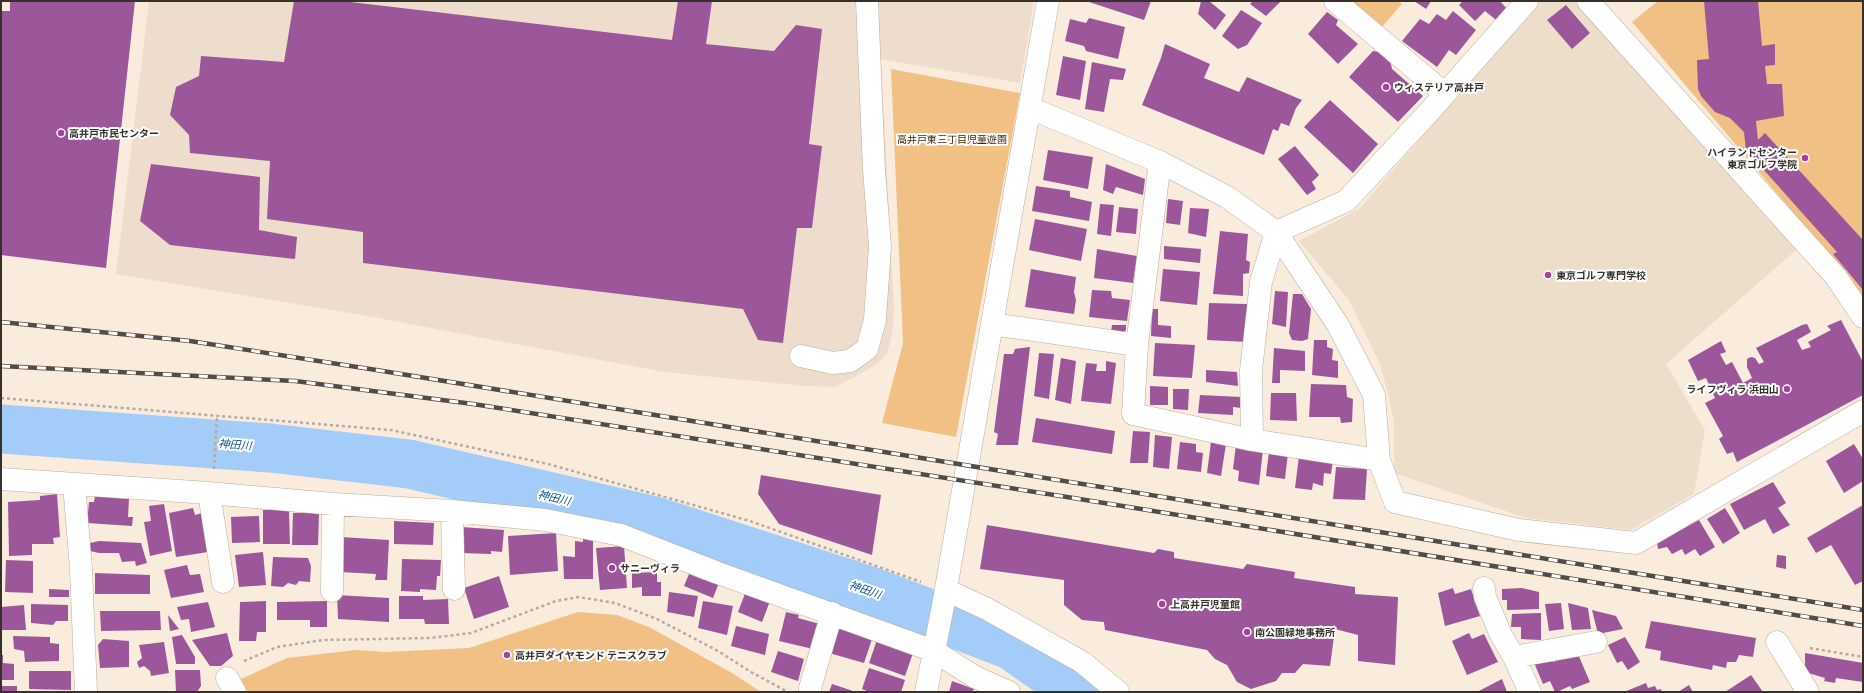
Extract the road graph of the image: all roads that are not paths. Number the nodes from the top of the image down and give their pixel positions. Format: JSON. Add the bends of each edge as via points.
{"nodes":[{"id":1,"x":867,"y":1,"type":"edge"},
{"id":2,"x":1048,"y":1,"type":"edge"},
{"id":3,"x":1335,"y":1,"type":"edge"},
{"id":4,"x":1528,"y":1,"type":"edge"},
{"id":5,"x":1588,"y":1,"type":"edge"},
{"id":6,"x":1445,"y":94,"type":"junction"},
{"id":7,"x":1030,"y":108,"type":"junction"},
{"id":8,"x":1160,"y":162,"type":"junction"},
{"id":9,"x":1276,"y":232,"type":"junction"},
{"id":10,"x":1863,"y":317,"type":"edge"},
{"id":11,"x":992,"y":324,"type":"junction"},
{"id":12,"x":1138,"y":345,"type":"junction"},
{"id":13,"x":801,"y":356,"type":"dead end"},
{"id":14,"x":1863,"y":411,"type":"edge"},
{"id":15,"x":1252,"y":440,"type":"junction"},
{"id":16,"x":1379,"y":460,"type":"junction"},
{"id":17,"x":1,"y":479,"type":"edge"},
{"id":18,"x":74,"y":484,"type":"junction"},
{"id":19,"x":209,"y":493,"type":"junction"},
{"id":20,"x":332,"y":504,"type":"junction"},
{"id":21,"x":452,"y":511,"type":"junction"},
{"id":22,"x":223,"y":582,"type":"dead end"},
{"id":23,"x":1484,"y":588,"type":"dead end"},
{"id":24,"x":454,"y":589,"type":"dead end"},
{"id":25,"x":332,"y":591,"type":"dead end"},
{"id":26,"x":944,"y":598,"type":"junction"},
{"id":27,"x":832,"y":613,"type":"junction"},
{"id":28,"x":1596,"y":642,"type":"dead end"},
{"id":29,"x":1777,"y":642,"type":"road end"},
{"id":30,"x":934,"y":647,"type":"junction"},
{"id":31,"x":1514,"y":657,"type":"junction"},
{"id":32,"x":810,"y":688,"type":"dead end"},
{"id":33,"x":86,"y":692,"type":"edge"},
{"id":34,"x":926,"y":692,"type":"edge"},
{"id":35,"x":1009,"y":692,"type":"edge"},
{"id":36,"x":1118,"y":692,"type":"edge"},
{"id":37,"x":1530,"y":692,"type":"edge"},
{"id":38,"x":1809,"y":692,"type":"edge"}],
"edges":[{"from":1,"to":13,"type":"street","via":[[880,246],[875,320],[867,349],[850,361],[833,364]]},
{"from":2,"to":7,"type":"street"},
{"from":3,"to":6,"type":"street"},
{"from":4,"to":6,"type":"street"},
{"from":5,"to":10,"type":"street","via":[[1836,276]]},
{"from":6,"to":9,"type":"street","via":[[1346,201]]},
{"from":7,"to":8,"type":"street"},
{"from":7,"to":11,"type":"street"},
{"from":8,"to":9,"type":"street","via":[[1228,197]]},
{"from":8,"to":12,"type":"street"},
{"from":9,"to":15,"type":"street","via":[[1261,282],[1251,370]]},
{"from":9,"to":16,"type":"street","via":[[1338,325],[1374,395]]},
{"from":11,"to":12,"type":"street"},
{"from":11,"to":26,"type":"street"},
{"from":12,"to":15,"type":"street","via":[[1133,414]]},
{"from":14,"to":16,"type":"street","via":[[1636,543],[1519,530],[1395,502]]},
{"from":15,"to":16,"type":"street"},
{"from":17,"to":18,"type":"street"},
{"from":18,"to":19,"type":"street"},
{"from":18,"to":33,"type":"street","via":[[81,569]]},
{"from":19,"to":20,"type":"street"},
{"from":19,"to":22,"type":"street"},
{"from":20,"to":21,"type":"street"},
{"from":20,"to":25,"type":"street"},
{"from":21,"to":24,"type":"street"},
{"from":21,"to":27,"type":"street","via":[[545,520],[621,536]]},
{"from":23,"to":31,"type":"street","via":[[1485,597],[1501,635]]},
{"from":26,"to":30,"type":"street"},
{"from":26,"to":36,"type":"street","via":[[987,609],[1082,662]]},
{"from":27,"to":30,"type":"street"},
{"from":27,"to":32,"type":"street"},
{"from":28,"to":31,"type":"street"},
{"from":29,"to":38,"type":"street"},
{"from":30,"to":34,"type":"street"},
{"from":30,"to":35,"type":"street","via":[[976,677]]},
{"from":31,"to":37,"type":"street"}]}
